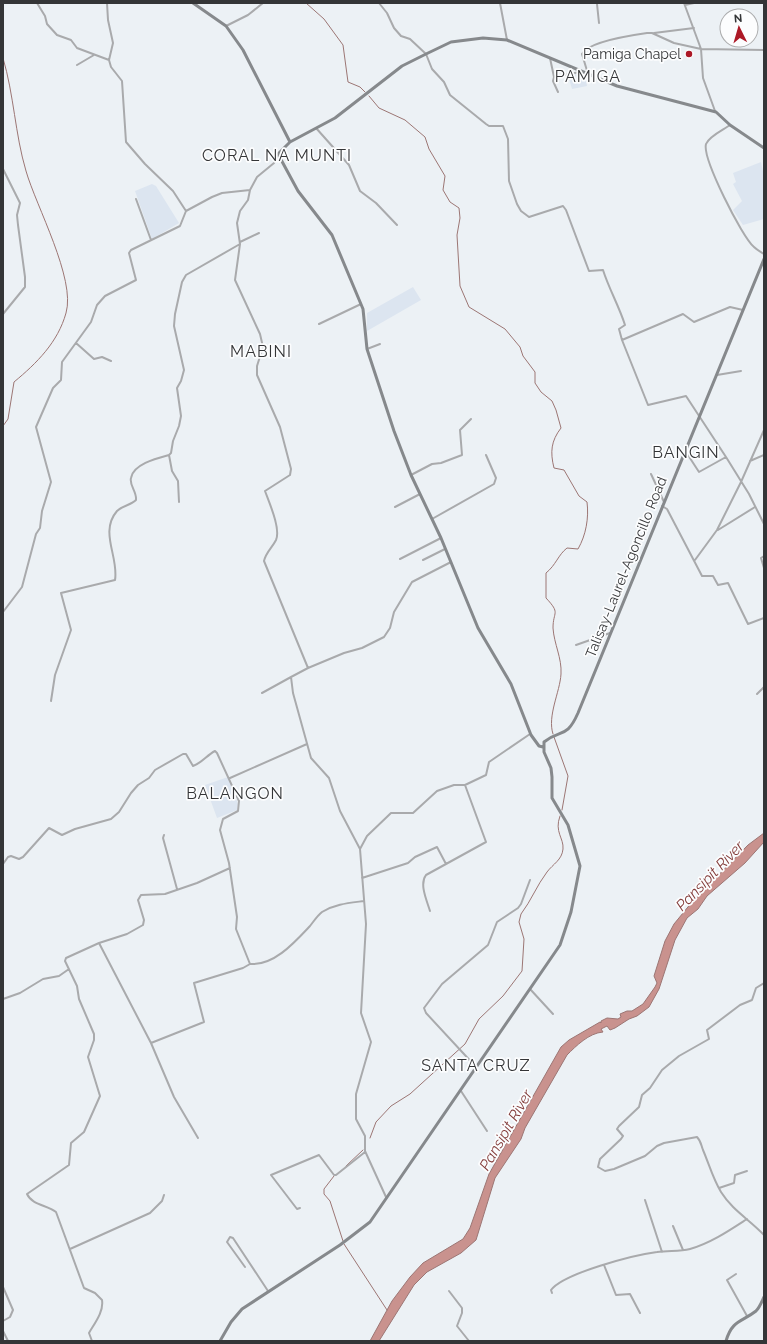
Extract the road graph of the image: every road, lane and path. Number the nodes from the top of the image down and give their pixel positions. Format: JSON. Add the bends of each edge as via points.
{"nodes":[{"id":1,"x":37,"y":3,"type":"edge"},
{"id":2,"x":107,"y":3,"type":"edge"},
{"id":3,"x":193,"y":3,"type":"edge"},
{"id":4,"x":263,"y":3,"type":"edge"},
{"id":5,"x":379,"y":3,"type":"edge"},
{"id":6,"x":500,"y":3,"type":"edge"},
{"id":7,"x":607,"y":3,"type":"edge"},
{"id":8,"x":694,"y":3,"type":"edge"},
{"id":9,"x":596,"y":4,"type":"edge"},
{"id":10,"x":685,"y":4,"type":"edge"},
{"id":11,"x":599,"y":23,"type":"dead end"},
{"id":12,"x":226,"y":26,"type":"junction"},
{"id":13,"x":694,"y":28,"type":"junction"},
{"id":14,"x":652,"y":34,"type":"junction"},
{"id":15,"x":507,"y":40,"type":"junction"},
{"id":16,"x":701,"y":49,"type":"junction"},
{"id":17,"x":764,"y":50,"type":"edge"},
{"id":18,"x":426,"y":54,"type":"junction"},
{"id":19,"x":94,"y":55,"type":"junction"},
{"id":20,"x":550,"y":58,"type":"junction"},
{"id":21,"x":109,"y":60,"type":"junction"},
{"id":22,"x":78,"y":65,"type":"dead end"},
{"id":23,"x":580,"y":72,"type":"junction"},
{"id":24,"x":589,"y":75,"type":"junction"},
{"id":25,"x":554,"y":77,"type":"junction"},
{"id":26,"x":558,"y":92,"type":"dead end"},
{"id":27,"x":716,"y":112,"type":"junction"},
{"id":28,"x":730,"y":125,"type":"junction"},
{"id":29,"x":316,"y":128,"type":"junction"},
{"id":30,"x":290,"y":142,"type":"junction"},
{"id":31,"x":764,"y":148,"type":"edge"},
{"id":32,"x":278,"y":154,"type":"junction"},
{"id":33,"x":3,"y":169,"type":"edge"},
{"id":34,"x":250,"y":190,"type":"junction"},
{"id":35,"x":136,"y":199,"type":"dead end"},
{"id":36,"x":186,"y":211,"type":"junction"},
{"id":37,"x":397,"y":225,"type":"dead end"},
{"id":38,"x":259,"y":234,"type":"dead end"},
{"id":39,"x":151,"y":240,"type":"junction"},
{"id":40,"x":240,"y":243,"type":"junction"},
{"id":41,"x":764,"y":254,"type":"edge"},
{"id":42,"x":764,"y":259,"type":"edge"},
{"id":43,"x":361,"y":304,"type":"junction"},
{"id":44,"x":743,"y":310,"type":"junction"},
{"id":45,"x":3,"y":314,"type":"edge"},
{"id":46,"x":319,"y":324,"type":"dead end"},
{"id":47,"x":622,"y":340,"type":"junction"},
{"id":48,"x":76,"y":343,"type":"junction"},
{"id":49,"x":380,"y":344,"type":"dead end"},
{"id":50,"x":367,"y":349,"type":"junction"},
{"id":51,"x":111,"y":361,"type":"dead end"},
{"id":52,"x":741,"y":371,"type":"dead end"},
{"id":53,"x":717,"y":375,"type":"junction"},
{"id":54,"x":700,"y":417,"type":"junction"},
{"id":55,"x":471,"y":419,"type":"dead end"},
{"id":56,"x":764,"y":430,"type":"edge"},
{"id":57,"x":686,"y":452,"type":"junction"},
{"id":58,"x":169,"y":455,"type":"junction"},
{"id":59,"x":486,"y":455,"type":"dead end"},
{"id":60,"x":764,"y":455,"type":"edge"},
{"id":61,"x":726,"y":457,"type":"junction"},
{"id":62,"x":749,"y":461,"type":"junction"},
{"id":63,"x":651,"y":474,"type":"dead end"},
{"id":64,"x":411,"y":475,"type":"junction"},
{"id":65,"x":741,"y":482,"type":"junction"},
{"id":66,"x":421,"y":494,"type":"junction"},
{"id":67,"x":179,"y":502,"type":"dead end"},
{"id":68,"x":664,"y":502,"type":"junction"},
{"id":69,"x":662,"y":506,"type":"junction"},
{"id":70,"x":395,"y":507,"type":"dead end"},
{"id":71,"x":755,"y":507,"type":"junction"},
{"id":72,"x":432,"y":518,"type":"junction"},
{"id":73,"x":764,"y":524,"type":"edge"},
{"id":74,"x":717,"y":530,"type":"junction"},
{"id":75,"x":441,"y":538,"type":"junction"},
{"id":76,"x":445,"y":549,"type":"junction"},
{"id":77,"x":764,"y":556,"type":"edge"},
{"id":78,"x":400,"y":559,"type":"dead end"},
{"id":79,"x":423,"y":560,"type":"dead end"},
{"id":80,"x":695,"y":560,"type":"junction"},
{"id":81,"x":451,"y":562,"type":"junction"},
{"id":82,"x":764,"y":568,"type":"edge"},
{"id":83,"x":3,"y":612,"type":"edge"},
{"id":84,"x":764,"y":618,"type":"edge"},
{"id":85,"x":611,"y":633,"type":"junction"},
{"id":86,"x":576,"y":645,"type":"dead end"},
{"id":87,"x":308,"y":668,"type":"junction"},
{"id":88,"x":291,"y":677,"type":"junction"},
{"id":89,"x":764,"y":687,"type":"edge"},
{"id":90,"x":262,"y":693,"type":"dead end"},
{"id":91,"x":757,"y":694,"type":"dead end"},
{"id":92,"x":51,"y":701,"type":"dead end"},
{"id":93,"x":530,"y":734,"type":"junction"},
{"id":94,"x":307,"y":744,"type":"junction"},
{"id":95,"x":543,"y":747,"type":"junction"},
{"id":96,"x":230,"y":778,"type":"junction"},
{"id":97,"x":466,"y":785,"type":"junction"},
{"id":98,"x":164,"y":835,"type":"dead end"},
{"id":99,"x":360,"y":849,"type":"junction"},
{"id":100,"x":3,"y":864,"type":"edge"},
{"id":101,"x":446,"y":864,"type":"junction"},
{"id":102,"x":230,"y":868,"type":"junction"},
{"id":103,"x":362,"y":878,"type":"junction"},
{"id":104,"x":530,"y":880,"type":"dead end"},
{"id":105,"x":177,"y":890,"type":"junction"},
{"id":106,"x":364,"y":901,"type":"junction"},
{"id":107,"x":430,"y":911,"type":"dead end"},
{"id":108,"x":99,"y":943,"type":"junction"},
{"id":109,"x":250,"y":964,"type":"junction"},
{"id":110,"x":69,"y":968,"type":"junction"},
{"id":111,"x":764,"y":983,"type":"edge"},
{"id":112,"x":530,"y":989,"type":"junction"},
{"id":113,"x":3,"y":999,"type":"edge"},
{"id":114,"x":554,"y":1014,"type":"dead end"},
{"id":115,"x":151,"y":1043,"type":"junction"},
{"id":116,"x":477,"y":1068,"type":"junction"},
{"id":117,"x":461,"y":1091,"type":"junction"},
{"id":118,"x":487,"y":1131,"type":"dead end"},
{"id":119,"x":198,"y":1138,"type":"dead end"},
{"id":120,"x":365,"y":1151,"type":"junction"},
{"id":121,"x":747,"y":1171,"type":"dead end"},
{"id":122,"x":719,"y":1188,"type":"junction"},
{"id":123,"x":164,"y":1196,"type":"dead end"},
{"id":124,"x":387,"y":1199,"type":"junction"},
{"id":125,"x":645,"y":1200,"type":"dead end"},
{"id":126,"x":300,"y":1208,"type":"dead end"},
{"id":127,"x":747,"y":1218,"type":"junction"},
{"id":128,"x":673,"y":1226,"type":"dead end"},
{"id":129,"x":764,"y":1235,"type":"edge"},
{"id":130,"x":70,"y":1249,"type":"junction"},
{"id":131,"x":683,"y":1250,"type":"junction"},
{"id":132,"x":662,"y":1252,"type":"junction"},
{"id":133,"x":604,"y":1265,"type":"junction"},
{"id":134,"x":245,"y":1267,"type":"dead end"},
{"id":135,"x":736,"y":1274,"type":"dead end"},
{"id":136,"x":3,"y":1287,"type":"edge"},
{"id":137,"x":268,"y":1291,"type":"junction"},
{"id":138,"x":449,"y":1291,"type":"dead end"},
{"id":139,"x":552,"y":1293,"type":"dead end"},
{"id":140,"x":764,"y":1297,"type":"edge"},
{"id":141,"x":640,"y":1313,"type":"dead end"},
{"id":142,"x":747,"y":1316,"type":"junction"},
{"id":143,"x":3,"y":1321,"type":"edge"},
{"id":144,"x":3,"y":1331,"type":"edge"},
{"id":145,"x":8,"y":1341,"type":"edge"},
{"id":146,"x":92,"y":1341,"type":"edge"},
{"id":147,"x":220,"y":1341,"type":"edge"},
{"id":148,"x":469,"y":1341,"type":"edge"},
{"id":149,"x":726,"y":1341,"type":"edge"}],
"edges":[{"from":1,"to":19,"type":"street","via":[[57,36],[71,40],[78,48]]},
{"from":2,"to":21,"type":"street","via":[[113,43]]},
{"from":3,"to":12,"type":"street"},
{"from":4,"to":12,"type":"street","via":[[248,15]]},
{"from":5,"to":18,"type":"street","via":[[401,36],[410,39]]},
{"from":6,"to":15,"type":"street"},
{"from":7,"to":9,"type":"street"},
{"from":8,"to":10,"type":"street"},
{"from":9,"to":11,"type":"street"},
{"from":10,"to":13,"type":"street"},
{"from":12,"to":30,"type":"street","via":[[243,50]]},
{"from":13,"to":14,"type":"street"},
{"from":13,"to":16,"type":"street"},
{"from":14,"to":16,"type":"street","via":[[674,43]]},
{"from":14,"to":24,"type":"street","via":[[614,39],[586,49],[582,54]]},
{"from":15,"to":18,"type":"street","via":[[483,38],[451,42]]},
{"from":15,"to":20,"type":"street"},
{"from":16,"to":17,"type":"street"},
{"from":16,"to":27,"type":"street","via":[[703,78]]},
{"from":18,"to":29,"type":"street","via":[[402,66],[335,118]]},
{"from":18,"to":47,"type":"street","via":[[432,69],[444,82],[450,95],[486,124],[503,126],[508,139],[509,181],[521,211],[529,217],[563,206],[566,210],[589,271],[603,270],[619,306],[625,325],[619,329]]},
{"from":19,"to":21,"type":"street"},
{"from":19,"to":22,"type":"street"},
{"from":20,"to":23,"type":"street"},
{"from":20,"to":25,"type":"street"},
{"from":21,"to":36,"type":"street","via":[[122,81],[126,142],[173,191]]},
{"from":23,"to":24,"type":"street"},
{"from":23,"to":25,"type":"street"},
{"from":24,"to":27,"type":"street","via":[[617,86]]},
{"from":25,"to":26,"type":"street"},
{"from":27,"to":28,"type":"street"},
{"from":28,"to":31,"type":"street"},
{"from":28,"to":41,"type":"street","via":[[708,140],[707,156],[724,199],[742,230],[753,247]]},
{"from":29,"to":30,"type":"street"},
{"from":29,"to":37,"type":"street","via":[[349,165],[360,191]]},
{"from":30,"to":32,"type":"street"},
{"from":32,"to":34,"type":"street","via":[[274,163],[257,177]]},
{"from":32,"to":43,"type":"street","via":[[298,191],[332,235]]},
{"from":33,"to":45,"type":"street","via":[[20,203],[17,215],[25,277],[25,287]]},
{"from":34,"to":36,"type":"street","via":[[222,193]]},
{"from":34,"to":40,"type":"street","via":[[237,223]]},
{"from":35,"to":39,"type":"street"},
{"from":36,"to":39,"type":"street","via":[[180,226]]},
{"from":38,"to":40,"type":"street"},
{"from":39,"to":48,"type":"street","via":[[129,253],[136,280],[105,296],[97,305],[91,322]]},
{"from":40,"to":58,"type":"street","via":[[186,275],[182,282],[174,322],[184,370],[177,388],[181,416]]},
{"from":40,"to":87,"type":"street","via":[[235,280],[260,334],[263,347],[257,375],[280,427],[291,469],[290,475],[265,491],[277,528],[277,538],[265,554],[264,561]]},
{"from":42,"to":44,"type":"street","name":"Talisay-Laurel-Agoncillo Road"},
{"from":43,"to":46,"type":"street"},
{"from":43,"to":50,"type":"street"},
{"from":44,"to":47,"type":"street","via":[[730,308],[694,322],[683,314]]},
{"from":44,"to":53,"type":"street","name":"Talisay-Laurel-Agoncillo Road"},
{"from":47,"to":54,"type":"street","via":[[648,405],[686,396]]},
{"from":48,"to":51,"type":"street","via":[[94,359]]},
{"from":48,"to":83,"type":"street","via":[[62,362],[61,380],[52,388],[36,428],[51,482],[22,587]]},
{"from":49,"to":50,"type":"street"},
{"from":50,"to":64,"type":"street"},
{"from":52,"to":53,"type":"street"},
{"from":53,"to":54,"type":"street","name":"Talisay-Laurel-Agoncillo Road"},
{"from":54,"to":57,"type":"street","name":"Talisay-Laurel-Agoncillo Road"},
{"from":54,"to":61,"type":"street"},
{"from":55,"to":64,"type":"street","via":[[460,430],[462,454],[432,464]]},
{"from":56,"to":62,"type":"street"},
{"from":57,"to":61,"type":"street","via":[[699,472]]},
{"from":57,"to":68,"type":"street","name":"Talisay-Laurel-Agoncillo Road"},
{"from":58,"to":67,"type":"street","via":[[172,470],[178,481]]},
{"from":58,"to":92,"type":"street","via":[[146,462],[131,476],[136,500],[117,511],[111,522],[108,532],[115,558],[116,580],[61,593],[71,630],[55,675]]},
{"from":59,"to":72,"type":"street","via":[[496,478],[494,484]]},
{"from":60,"to":62,"type":"street"},
{"from":61,"to":65,"type":"street"},
{"from":62,"to":65,"type":"street"},
{"from":63,"to":68,"type":"street"},
{"from":64,"to":66,"type":"street"},
{"from":65,"to":71,"type":"street"},
{"from":65,"to":74,"type":"street"},
{"from":66,"to":70,"type":"street"},
{"from":66,"to":72,"type":"street"},
{"from":68,"to":69,"type":"street","name":"Talisay-Laurel-Agoncillo Road"},
{"from":69,"to":80,"type":"street","via":[[667,509]]},
{"from":69,"to":85,"type":"street","name":"Talisay-Laurel-Agoncillo Road","via":[[648,547]]},
{"from":71,"to":73,"type":"street"},
{"from":71,"to":74,"type":"street"},
{"from":72,"to":75,"type":"street"},
{"from":74,"to":80,"type":"street"},
{"from":75,"to":76,"type":"street"},
{"from":75,"to":78,"type":"street"},
{"from":76,"to":79,"type":"street"},
{"from":76,"to":81,"type":"street"},
{"from":77,"to":82,"type":"street","via":[[761,558]]},
{"from":80,"to":84,"type":"street","via":[[702,576],[713,576],[718,585],[728,583],[748,624]]},
{"from":81,"to":87,"type":"street","via":[[412,582],[394,612],[390,628],[384,637]]},
{"from":81,"to":93,"type":"street","via":[[478,628],[511,684]]},
{"from":85,"to":86,"type":"street"},
{"from":85,"to":95,"type":"street","name":"Talisay-Laurel-Agoncillo Road","via":[[573,726],[544,742]]},
{"from":87,"to":88,"type":"street"},
{"from":88,"to":90,"type":"street"},
{"from":88,"to":94,"type":"street","via":[[293,694]]},
{"from":89,"to":91,"type":"street"},
{"from":93,"to":95,"type":"street","via":[[539,746]]},
{"from":93,"to":97,"type":"street","via":[[489,762],[486,775]]},
{"from":94,"to":96,"type":"street"},
{"from":94,"to":99,"type":"street","via":[[315,764],[330,778],[340,811]]},
{"from":95,"to":112,"type":"street","via":[[552,777],[552,798],[568,825],[580,866],[571,912],[560,945]]},
{"from":96,"to":100,"type":"street","via":[[215,751],[193,766],[188,756],[183,754],[155,770],[149,778],[130,792],[119,812],[111,819],[62,835],[49,828],[23,857],[8,857]]},
{"from":96,"to":102,"type":"street","via":[[239,801],[239,808],[236,813],[223,819],[220,830]]},
{"from":97,"to":99,"type":"street","via":[[454,785],[438,791],[412,813],[391,813],[367,836]]},
{"from":97,"to":101,"type":"street","via":[[486,842]]},
{"from":98,"to":105,"type":"street"},
{"from":99,"to":103,"type":"street"},
{"from":101,"to":103,"type":"street","via":[[437,847],[408,863]]},
{"from":101,"to":107,"type":"street","via":[[423,878]]},
{"from":102,"to":105,"type":"street"},
{"from":102,"to":109,"type":"street","via":[[237,916],[236,929]]},
{"from":103,"to":106,"type":"street"},
{"from":104,"to":116,"type":"street","via":[[521,904],[497,922],[488,945],[442,984],[424,1008]]},
{"from":105,"to":108,"type":"street","via":[[141,895],[138,900],[143,925],[127,934]]},
{"from":106,"to":109,"type":"street","via":[[332,906],[318,916],[278,956],[258,965]]},
{"from":106,"to":120,"type":"street","via":[[366,924],[361,1013],[371,1042],[356,1094],[356,1119],[365,1136]]},
{"from":108,"to":110,"type":"street","via":[[66,958]]},
{"from":108,"to":115,"type":"street"},
{"from":109,"to":115,"type":"street","via":[[194,983],[204,1022]]},
{"from":110,"to":113,"type":"street","via":[[58,976],[43,979],[20,993]]},
{"from":110,"to":130,"type":"street","via":[[94,1034],[88,1057],[100,1096],[84,1132],[71,1143],[70,1165],[27,1194],[32,1200],[56,1212]]},
{"from":111,"to":122,"type":"street","via":[[756,988],[752,1000],[740,1005],[707,1030],[709,1039],[679,1056],[662,1070],[642,1095],[639,1107],[617,1129],[622,1136],[621,1139],[598,1163],[600,1169],[614,1169],[646,1156],[664,1143],[697,1137]]},
{"from":112,"to":114,"type":"street"},
{"from":112,"to":116,"type":"street"},
{"from":115,"to":119,"type":"street","via":[[174,1097]]},
{"from":116,"to":117,"type":"street"},
{"from":117,"to":118,"type":"street"},
{"from":117,"to":124,"type":"street"},
{"from":120,"to":124,"type":"street"},
{"from":120,"to":126,"type":"street","via":[[336,1175],[319,1155],[271,1175],[297,1209]]},
{"from":121,"to":122,"type":"street","via":[[735,1175],[734,1183]]},
{"from":122,"to":127,"type":"street","via":[[735,1211]]},
{"from":123,"to":130,"type":"street","via":[[150,1213]]},
{"from":124,"to":137,"type":"street","via":[[370,1222],[348,1240]]},
{"from":125,"to":132,"type":"street"},
{"from":127,"to":129,"type":"street"},
{"from":127,"to":131,"type":"street","via":[[707,1243]]},
{"from":128,"to":131,"type":"street"},
{"from":130,"to":146,"type":"street","via":[[84,1288],[102,1300],[100,1313],[89,1333]]},
{"from":131,"to":132,"type":"street"},
{"from":132,"to":133,"type":"street"},
{"from":133,"to":139,"type":"street","via":[[559,1282],[551,1290]]},
{"from":133,"to":141,"type":"street","via":[[616,1295],[630,1294]]},
{"from":134,"to":137,"type":"street","via":[[227,1242],[230,1237]]},
{"from":135,"to":142,"type":"street","via":[[727,1280]]},
{"from":136,"to":143,"type":"street","via":[[13,1310],[10,1317]]},
{"from":137,"to":147,"type":"street","via":[[236,1315]]},
{"from":138,"to":148,"type":"street","via":[[462,1308],[457,1326]]},
{"from":140,"to":142,"type":"street","via":[[756,1310]]},
{"from":142,"to":149,"type":"street","via":[[732,1327]]},
{"from":144,"to":145,"type":"street"}]}
